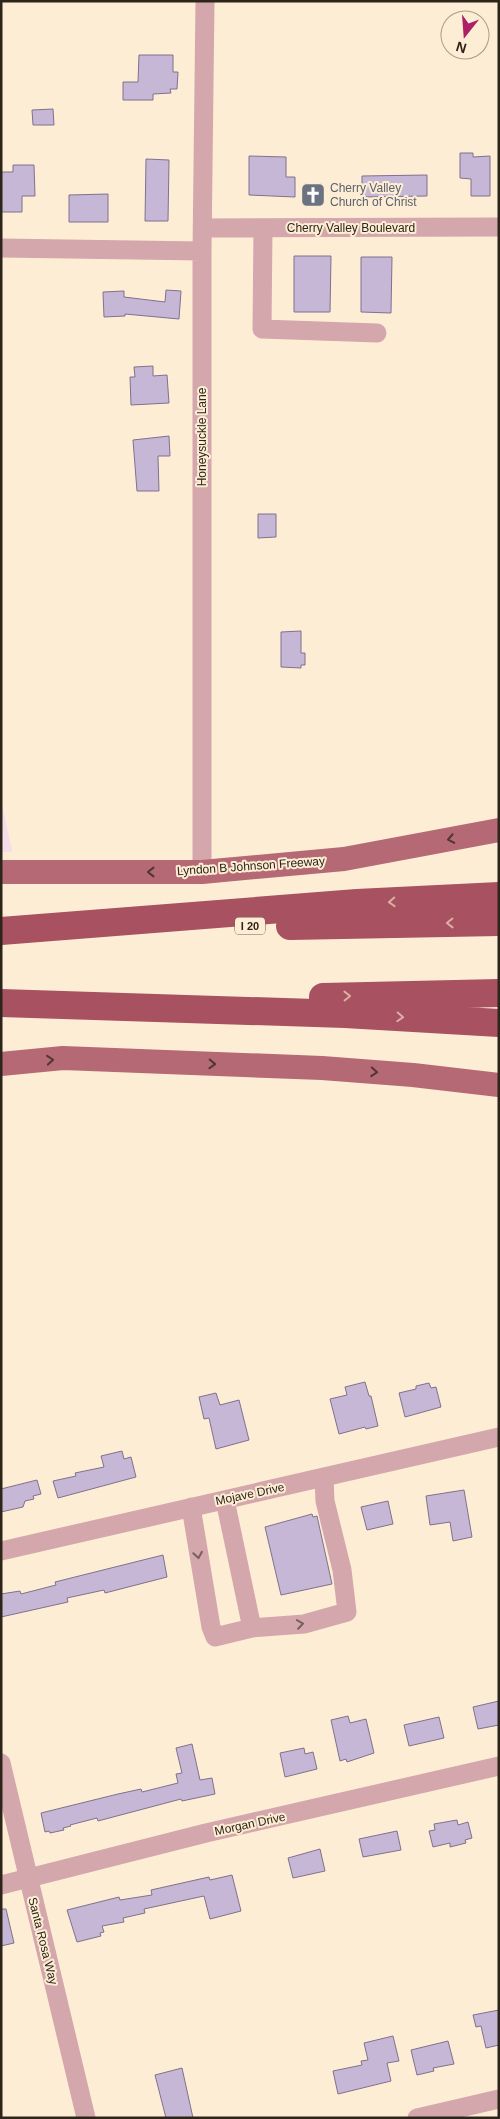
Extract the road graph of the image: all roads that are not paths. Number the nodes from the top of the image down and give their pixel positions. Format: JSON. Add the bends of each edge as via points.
{"nodes":[{"id":1,"x":205,"y":1,"type":"edge"},
{"id":2,"x":499,"y":227,"type":"edge"},
{"id":3,"x":204,"y":228,"type":"junction"},
{"id":4,"x":263,"y":228,"type":"junction"},
{"id":5,"x":1,"y":248,"type":"edge"},
{"id":6,"x":202,"y":251,"type":"junction"},
{"id":7,"x":377,"y":333,"type":"dead end"},
{"id":8,"x":499,"y":830,"type":"edge"},
{"id":9,"x":1,"y":872,"type":"edge"},
{"id":10,"x":202,"y":872,"type":"junction"},
{"id":11,"x":499,"y":896,"type":"edge"},
{"id":12,"x":499,"y":922,"type":"edge"},
{"id":13,"x":1,"y":931,"type":"edge"},
{"id":14,"x":499,"y":993,"type":"edge"},
{"id":15,"x":1,"y":1003,"type":"edge"},
{"id":16,"x":499,"y":1023,"type":"edge"},
{"id":17,"x":1,"y":1064,"type":"edge"},
{"id":18,"x":499,"y":1085,"type":"edge"},
{"id":19,"x":499,"y":1437,"type":"edge"},
{"id":20,"x":324,"y":1477,"type":"junction"},
{"id":21,"x":225,"y":1500,"type":"junction"},
{"id":22,"x":191,"y":1507,"type":"junction"},
{"id":23,"x":1,"y":1551,"type":"edge"},
{"id":24,"x":252,"y":1628,"type":"junction"},
{"id":25,"x":1,"y":1763,"type":"edge"},
{"id":26,"x":499,"y":1766,"type":"edge"},
{"id":27,"x":28,"y":1879,"type":"junction"},
{"id":28,"x":1,"y":1884,"type":"edge"},
{"id":29,"x":499,"y":2099,"type":"edge"},
{"id":30,"x":86,"y":2118,"type":"edge"},
{"id":31,"x":417,"y":2118,"type":"edge"}],
"edges":[{"from":1,"to":3,"type":"street","name":"Honeysuckle Lane"},
{"from":2,"to":4,"type":"street","name":"Cherry Valley Boulevard"},
{"from":3,"to":4,"type":"street","name":"Cherry Valley Boulevard"},
{"from":3,"to":6,"type":"street","name":"Honeysuckle Lane"},
{"from":4,"to":7,"type":"street","via":[[262,329]]},
{"from":5,"to":6,"type":"street"},
{"from":6,"to":10,"type":"street","name":"Honeysuckle Lane"},
{"from":8,"to":10,"type":"main road","name":"Lyndon B Johnson Freeway","one_way":true,"via":[[344,859]]},
{"from":10,"to":9,"type":"main road","name":"Lyndon B Johnson Freeway","one_way":true},
{"from":11,"to":13,"type":"highway","one_way":true,"via":[[357,903]]},
{"from":12,"to":13,"type":"highway","number":"I 20","one_way":true},
{"from":15,"to":14,"type":"highway","one_way":true},
{"from":15,"to":16,"type":"highway","one_way":true,"via":[[345,1014]]},
{"from":17,"to":18,"type":"main road","one_way":true,"via":[[63,1058],[322,1068]]},
{"from":19,"to":20,"type":"street","name":"Mojave Drive"},
{"from":20,"to":21,"type":"street","name":"Mojave Drive"},
{"from":24,"to":20,"type":"street","one_way":true,"via":[[304,1624],[347,1612],[342,1570],[325,1501]]},
{"from":21,"to":22,"type":"street","name":"Mojave Drive"},
{"from":21,"to":24,"type":"street"},
{"from":22,"to":23,"type":"street","name":"Mojave Drive"},
{"from":22,"to":24,"type":"street","one_way":true,"via":[[215,1637]]},
{"from":25,"to":27,"type":"street","name":"Santa Rosa Way"},
{"from":26,"to":27,"type":"street","name":"Morgan Drive","via":[[206,1833]]},
{"from":27,"to":28,"type":"street","name":"Morgan Drive"},
{"from":27,"to":30,"type":"street","name":"Santa Rosa Way"},
{"from":29,"to":31,"type":"street"}]}
